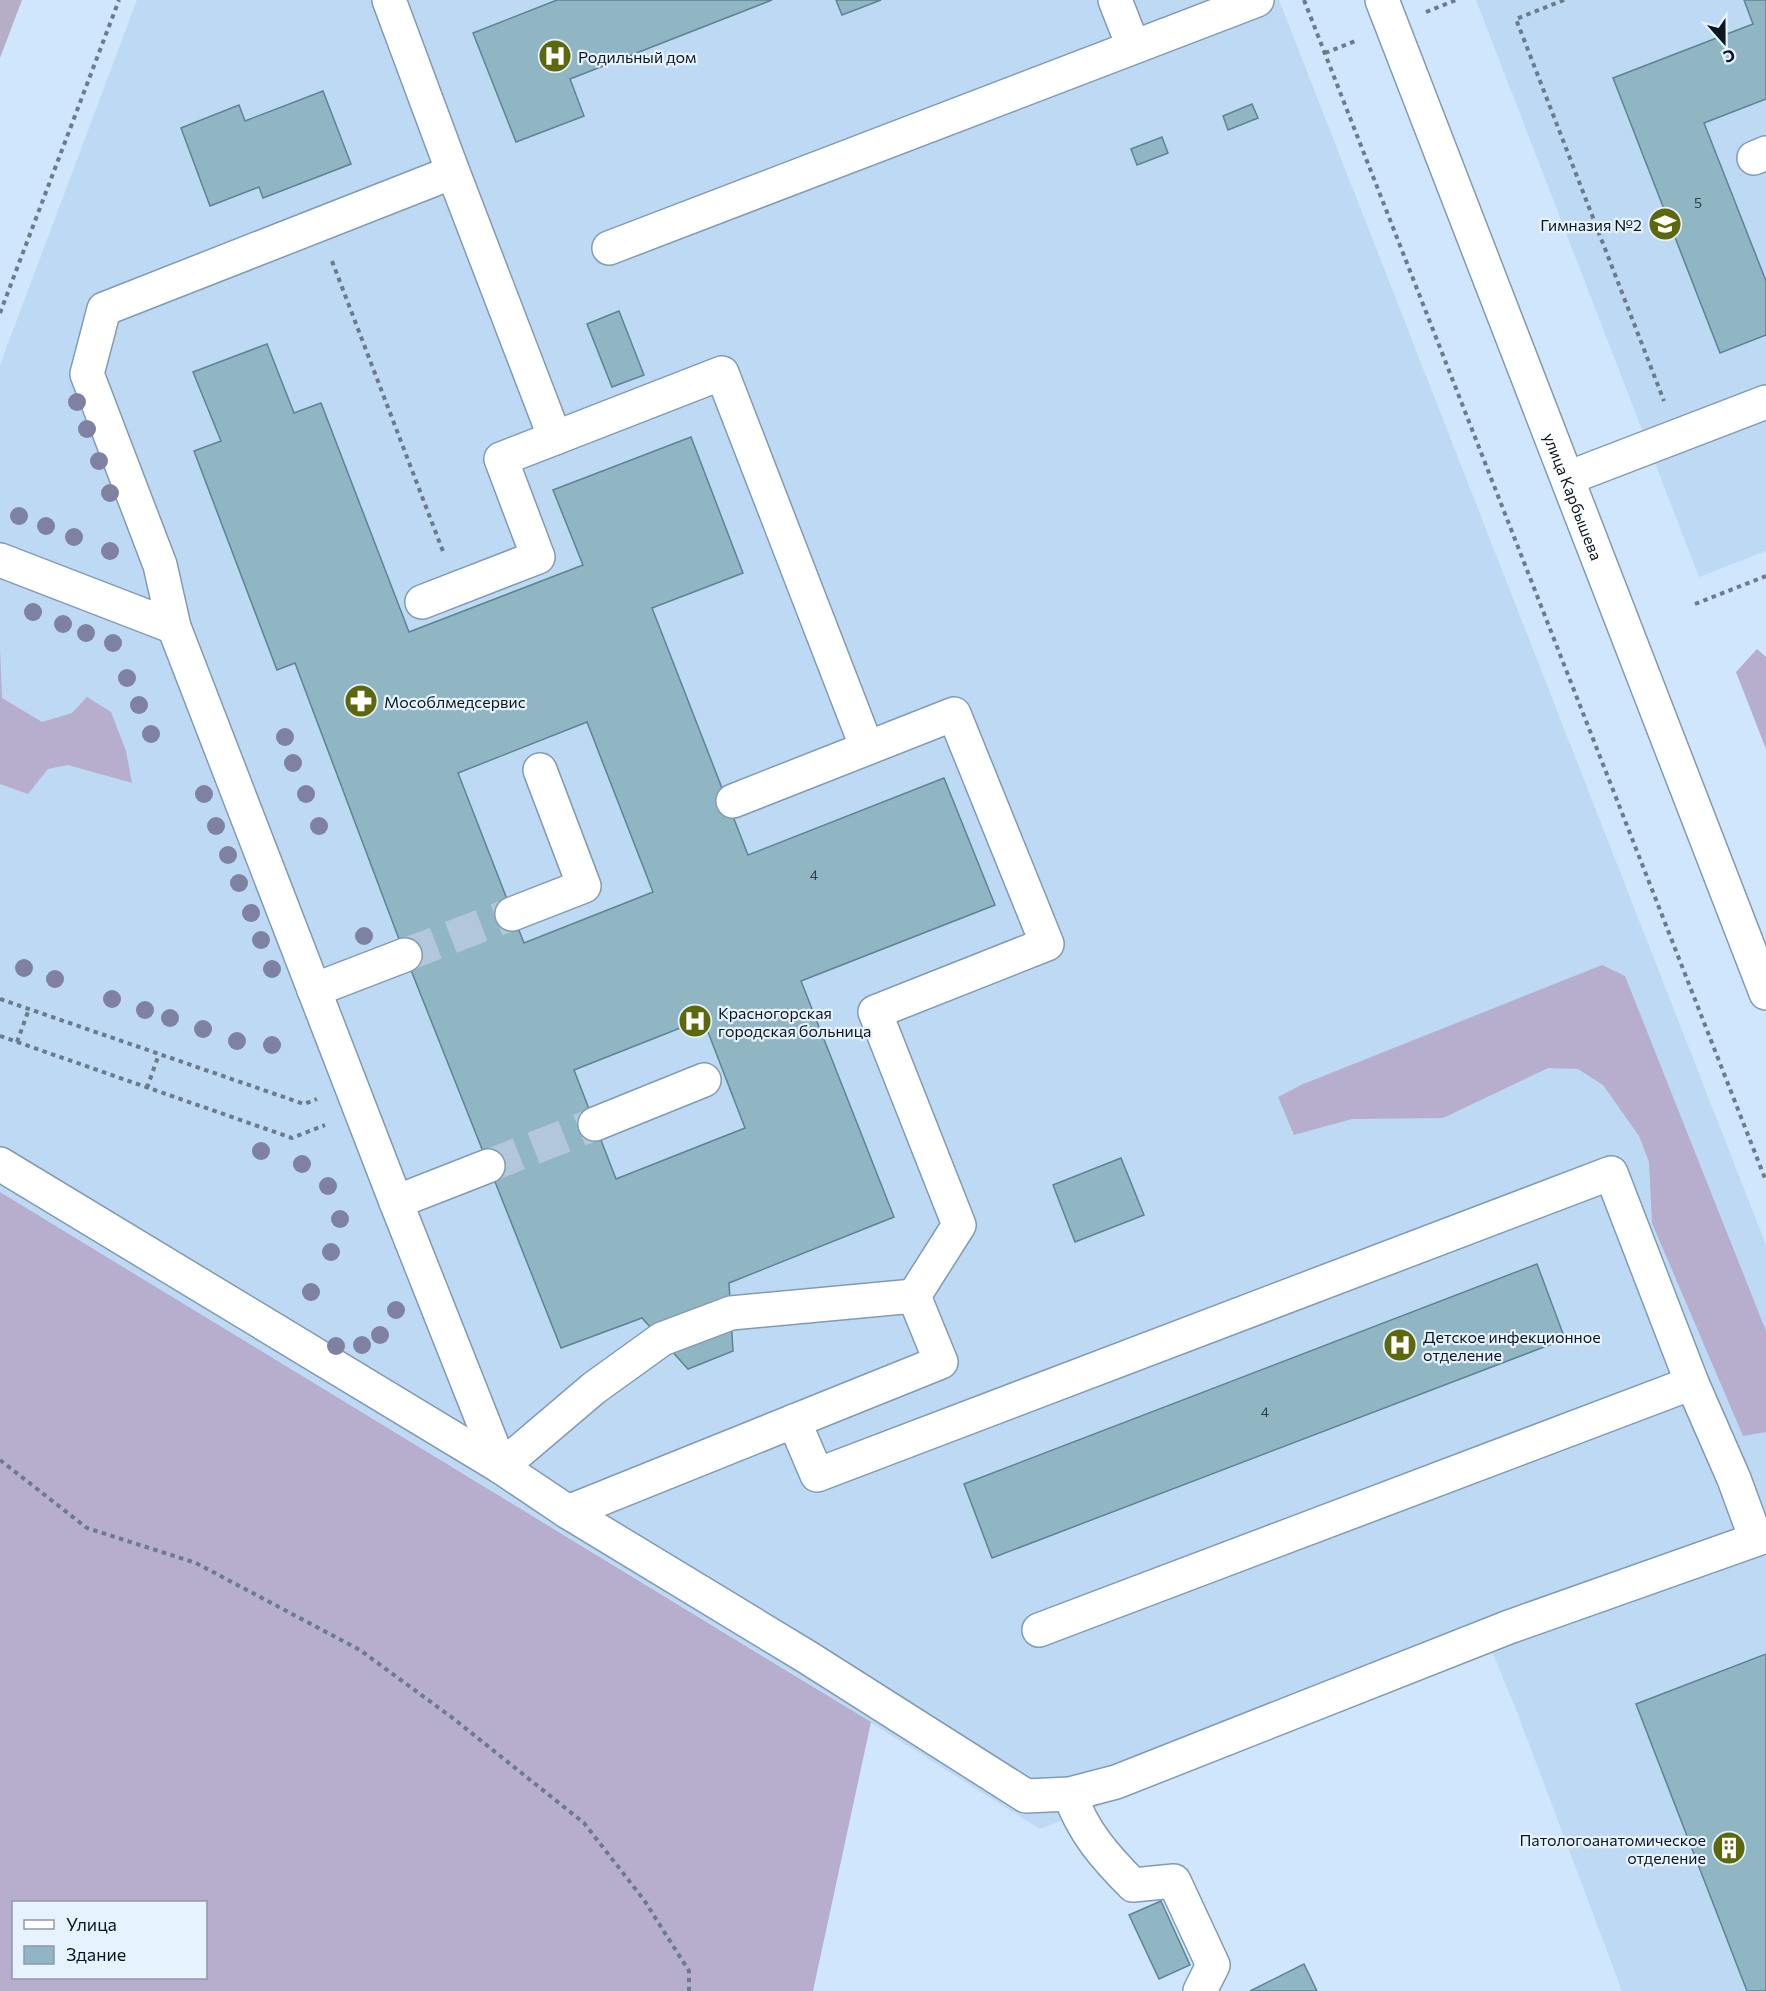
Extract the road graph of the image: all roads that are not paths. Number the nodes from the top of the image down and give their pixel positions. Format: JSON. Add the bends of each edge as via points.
{"nodes":[{"id":1,"x":389,"y":0,"type":"edge"},
{"id":2,"x":1115,"y":0,"type":"edge"},
{"id":3,"x":1257,"y":0,"type":"edge"},
{"id":4,"x":1382,"y":0,"type":"edge"},
{"id":5,"x":1133,"y":46,"type":"junction"},
{"id":6,"x":453,"y":172,"type":"junction"},
{"id":7,"x":609,"y":248,"type":"dead end"},
{"id":8,"x":1766,"y":402,"type":"edge"},
{"id":9,"x":555,"y":438,"type":"junction"},
{"id":10,"x":1568,"y":478,"type":"junction"},
{"id":11,"x":0,"y":560,"type":"edge"},
{"id":12,"x":422,"y":602,"type":"dead end"},
{"id":13,"x":174,"y":627,"type":"junction"},
{"id":14,"x":867,"y":748,"type":"junction"},
{"id":15,"x":540,"y":770,"type":"dead end"},
{"id":16,"x":733,"y":801,"type":"dead end"},
{"id":17,"x":512,"y":914,"type":"tunnel mouth"},
{"id":18,"x":405,"y":955,"type":"tunnel mouth"},
{"id":19,"x":314,"y":990,"type":"junction"},
{"id":20,"x":1766,"y":993,"type":"edge"},
{"id":21,"x":704,"y":1080,"type":"dead end"},
{"id":22,"x":595,"y":1124,"type":"tunnel mouth"},
{"id":23,"x":0,"y":1164,"type":"edge"},
{"id":24,"x":488,"y":1166,"type":"tunnel mouth"},
{"id":25,"x":396,"y":1202,"type":"junction"},
{"id":26,"x":914,"y":1296,"type":"junction"},
{"id":27,"x":1692,"y":1383,"type":"junction"},
{"id":28,"x":794,"y":1421,"type":"junction"},
{"id":29,"x":501,"y":1467,"type":"junction"},
{"id":30,"x":568,"y":1512,"type":"junction"},
{"id":31,"x":1761,"y":1538,"type":"edge"},
{"id":32,"x":1039,"y":1630,"type":"dead end"},
{"id":33,"x":1070,"y":1794,"type":"junction"},
{"id":34,"x":1200,"y":1991,"type":"edge"}],
"edges":[{"from":1,"to":6,"type":"street"},
{"from":2,"to":5,"type":"street"},
{"from":3,"to":5,"type":"street"},
{"from":4,"to":10,"type":"street","name":"улица Карбышева"},
{"from":5,"to":7,"type":"street"},
{"from":6,"to":9,"type":"street"},
{"from":6,"to":13,"type":"street","via":[[104,309],[87,374],[160,565]]},
{"from":8,"to":10,"type":"street"},
{"from":9,"to":12,"type":"street","via":[[501,459],[538,557]]},
{"from":9,"to":14,"type":"street","via":[[722,373]]},
{"from":10,"to":20,"type":"street","name":"улица Карбышева"},
{"from":11,"to":13,"type":"street"},
{"from":13,"to":19,"type":"street"},
{"from":14,"to":16,"type":"street"},
{"from":14,"to":26,"type":"street","via":[[954,714],[1047,944],[874,1012],[958,1225]]},
{"from":15,"to":17,"type":"street","via":[[584,886]]},
{"from":18,"to":19,"type":"street"},
{"from":19,"to":25,"type":"street"},
{"from":21,"to":22,"type":"street"},
{"from":23,"to":29,"type":"street"},
{"from":24,"to":25,"type":"street"},
{"from":25,"to":29,"type":"street"},
{"from":26,"to":28,"type":"street","via":[[941,1362]]},
{"from":26,"to":29,"type":"street","via":[[731,1312],[662,1339],[594,1388]]},
{"from":27,"to":28,"type":"street","via":[[1611,1173],[817,1475]]},
{"from":27,"to":31,"type":"street"},
{"from":27,"to":32,"type":"street"},
{"from":28,"to":30,"type":"street"},
{"from":29,"to":30,"type":"street"},
{"from":30,"to":33,"type":"street","via":[[1026,1796]]},
{"from":31,"to":33,"type":"street","via":[[1509,1627],[1116,1782]]},
{"from":33,"to":34,"type":"street","via":[[1077,1816],[1101,1853],[1132,1885],[1174,1881],[1213,1965]]}]}
